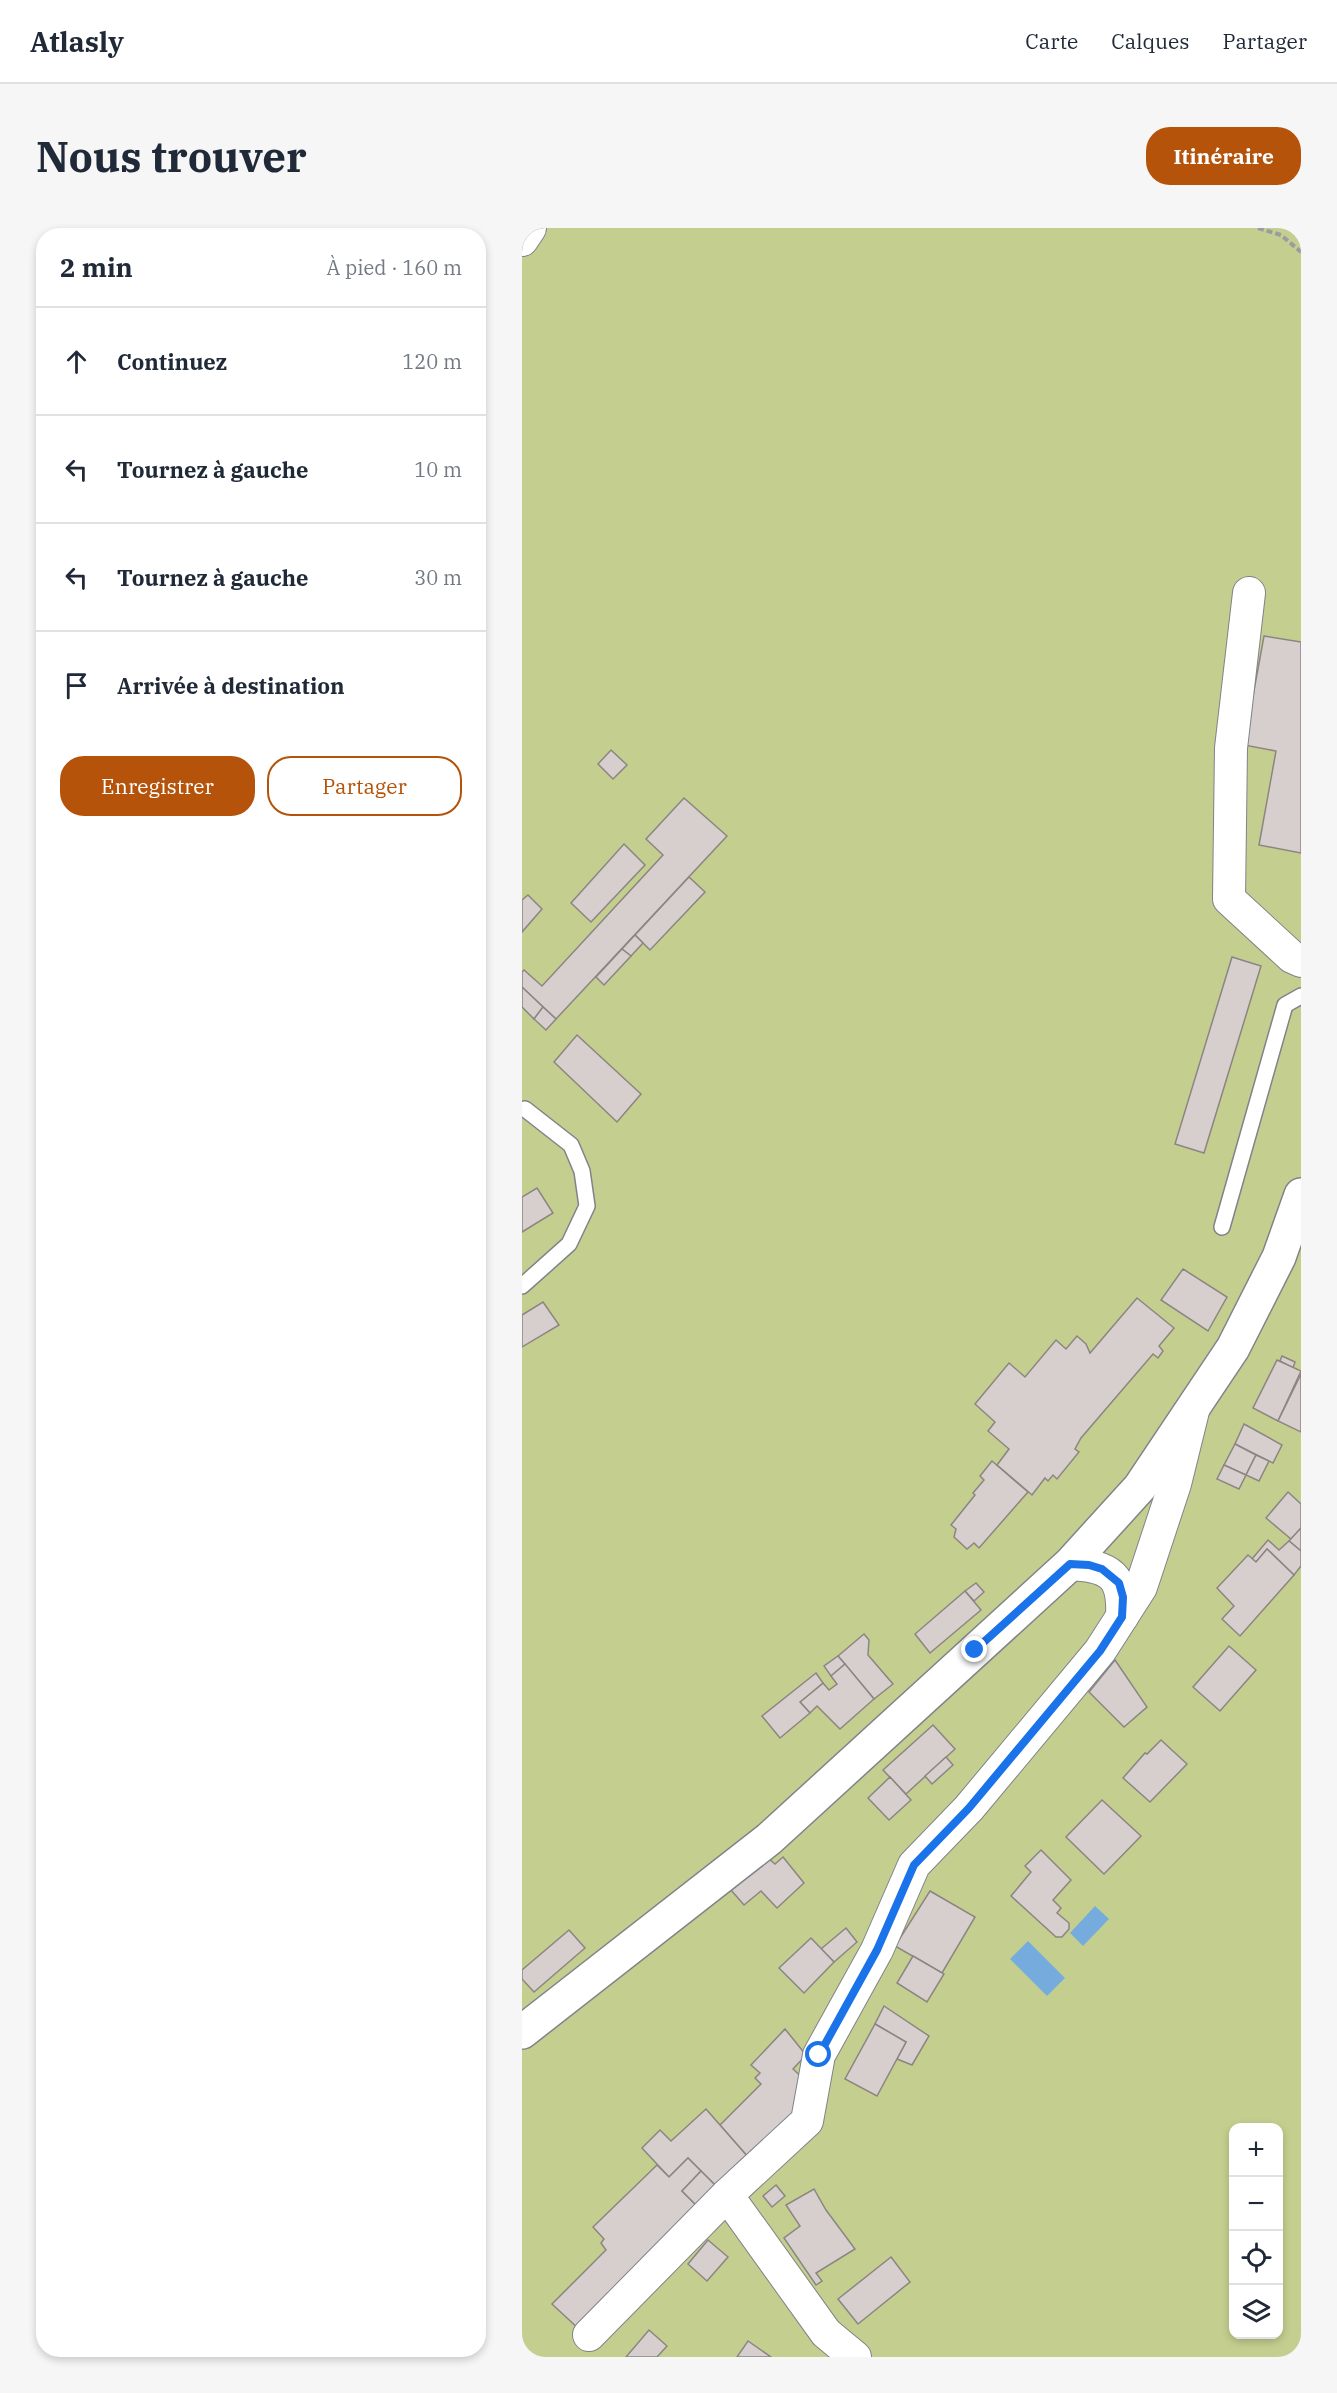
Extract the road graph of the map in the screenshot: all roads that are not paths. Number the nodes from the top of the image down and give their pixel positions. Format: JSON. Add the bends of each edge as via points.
{"nodes":[{"id":1,"x":530,"y":228,"type":"edge"},
{"id":2,"x":522,"y":240,"type":"edge"},
{"id":3,"x":1249,"y":593,"type":"dead end"},
{"id":4,"x":1301,"y":961,"type":"edge"},
{"id":5,"x":1301,"y":996,"type":"edge"},
{"id":6,"x":525,"y":1108,"type":"dead end"},
{"id":7,"x":1301,"y":1195,"type":"edge"},
{"id":8,"x":1222,"y":1227,"type":"dead end"},
{"id":9,"x":522,"y":1286,"type":"edge"},
{"id":10,"x":1194,"y":1404,"type":"junction"},
{"id":11,"x":1070,"y":1564,"type":"junction"},
{"id":12,"x":1122,"y":1617,"type":"junction"},
{"id":13,"x":522,"y":2032,"type":"edge"},
{"id":14,"x":727,"y":2195,"type":"junction"},
{"id":15,"x":589,"y":2335,"type":"dead end"},
{"id":16,"x":855,"y":2357,"type":"edge"}],
"edges":[{"from":1,"to":2,"type":"street"},
{"from":3,"to":4,"type":"street","via":[[1231,748],[1229,899]]},
{"from":5,"to":8,"type":"lane","via":[[1285,1005]]},
{"from":6,"to":9,"type":"lane","via":[[571,1145],[582,1171],[587,1206],[568,1244]]},
{"from":7,"to":10,"type":"street","via":[[1279,1257],[1233,1348]]},
{"from":10,"to":11,"type":"street","via":[[1140,1487]]},
{"from":10,"to":12,"type":"street","via":[[1175,1484],[1141,1587]]},
{"from":11,"to":12,"type":"street","via":[[1102,1569],[1119,1583]]},
{"from":11,"to":13,"type":"street","via":[[769,1839]]},
{"from":12,"to":14,"type":"street","via":[[1100,1651],[969,1808],[914,1865],[877,1950],[819,2055],[807,2121]]},
{"from":14,"to":15,"type":"street"},
{"from":14,"to":16,"type":"street","via":[[826,2333]]}]}
